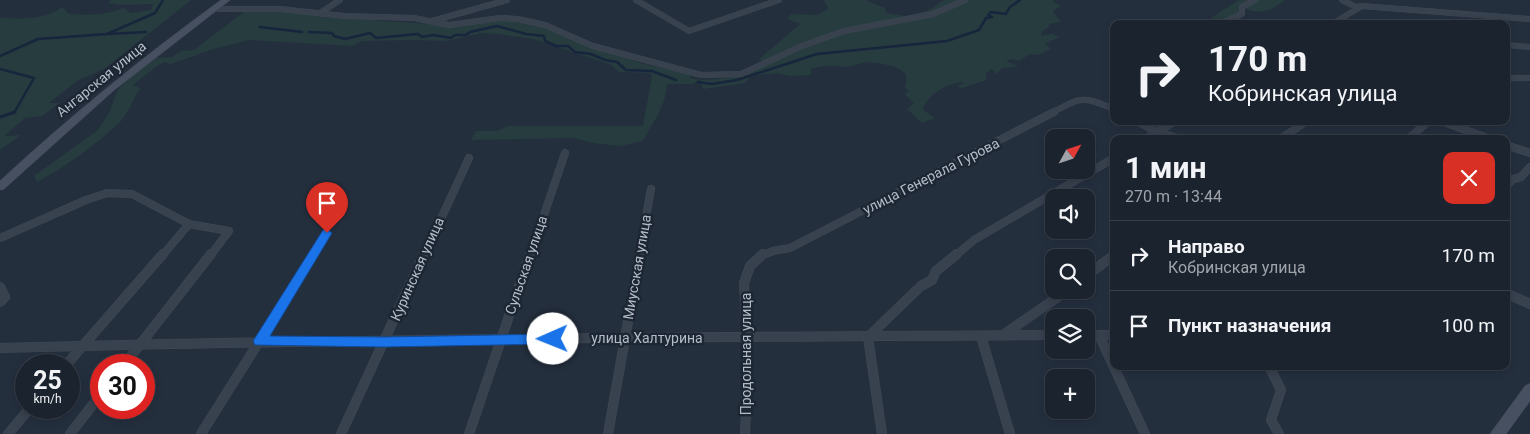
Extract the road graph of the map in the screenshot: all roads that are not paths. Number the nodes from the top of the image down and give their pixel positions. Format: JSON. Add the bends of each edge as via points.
{"nodes":[{"id":1,"x":226,"y":0,"type":"edge"},
{"id":2,"x":340,"y":0,"type":"edge"},
{"id":3,"x":507,"y":0,"type":"edge"},
{"id":4,"x":639,"y":0,"type":"edge"},
{"id":5,"x":779,"y":0,"type":"edge"},
{"id":6,"x":965,"y":0,"type":"edge"},
{"id":7,"x":1255,"y":0,"type":"edge"},
{"id":8,"x":1342,"y":0,"type":"edge"},
{"id":9,"x":1352,"y":0,"type":"edge"},
{"id":10,"x":212,"y":5,"type":"edge"},
{"id":11,"x":1359,"y":6,"type":"junction"},
{"id":12,"x":320,"y":13,"type":"junction"},
{"id":13,"x":1530,"y":19,"type":"edge"},
{"id":14,"x":1228,"y":20,"type":"edge"},
{"id":15,"x":1338,"y":20,"type":"edge"},
{"id":16,"x":429,"y":22,"type":"junction"},
{"id":17,"x":1510,"y":45,"type":"edge"},
{"id":18,"x":1530,"y":47,"type":"edge"},
{"id":19,"x":1510,"y":78,"type":"edge"},
{"id":20,"x":1530,"y":78,"type":"edge"},
{"id":21,"x":1110,"y":107,"type":"edge"},
{"id":22,"x":1144,"y":125,"type":"edge"},
{"id":23,"x":1168,"y":125,"type":"edge"},
{"id":24,"x":1301,"y":125,"type":"edge"},
{"id":25,"x":1424,"y":125,"type":"edge"},
{"id":26,"x":1452,"y":125,"type":"edge"},
{"id":27,"x":1157,"y":132,"type":"junction"},
{"id":28,"x":1152,"y":135,"type":"edge"},
{"id":29,"x":1167,"y":135,"type":"edge"},
{"id":30,"x":1286,"y":135,"type":"edge"},
{"id":31,"x":1413,"y":135,"type":"edge"},
{"id":32,"x":1479,"y":135,"type":"edge"},
{"id":33,"x":1510,"y":146,"type":"edge"},
{"id":34,"x":565,"y":153,"type":"dead end"},
{"id":35,"x":1530,"y":153,"type":"edge"},
{"id":36,"x":469,"y":158,"type":"dead end"},
{"id":37,"x":1110,"y":160,"type":"edge"},
{"id":38,"x":1530,"y":167,"type":"edge"},
{"id":39,"x":0,"y":178,"type":"edge"},
{"id":40,"x":1510,"y":182,"type":"edge"},
{"id":41,"x":0,"y":187,"type":"edge"},
{"id":42,"x":651,"y":189,"type":"dead end"},
{"id":43,"x":189,"y":224,"type":"junction"},
{"id":44,"x":327,"y":233,"type":"dead end"},
{"id":45,"x":0,"y":238,"type":"edge"},
{"id":46,"x":767,"y":251,"type":"joint"},
{"id":47,"x":1110,"y":258,"type":"edge"},
{"id":48,"x":1095,"y":269,"type":"edge"},
{"id":49,"x":0,"y":287,"type":"edge"},
{"id":50,"x":1510,"y":295,"type":"edge"},
{"id":51,"x":1055,"y":299,"type":"edge"},
{"id":52,"x":0,"y":302,"type":"edge"},
{"id":53,"x":1530,"y":304,"type":"edge"},
{"id":54,"x":1003,"y":335,"type":"junction"},
{"id":55,"x":1110,"y":335,"type":"edge"},
{"id":56,"x":980,"y":336,"type":"junction"},
{"id":57,"x":1045,"y":336,"type":"edge"},
{"id":58,"x":1095,"y":336,"type":"edge"},
{"id":59,"x":1099,"y":336,"type":"junction"},
{"id":60,"x":868,"y":337,"type":"junction"},
{"id":61,"x":624,"y":338,"type":"junction"},
{"id":62,"x":748,"y":338,"type":"junction"},
{"id":63,"x":500,"y":340,"type":"junction"},
{"id":64,"x":260,"y":341,"type":"junction"},
{"id":65,"x":384,"y":342,"type":"junction"},
{"id":66,"x":83,"y":345,"type":"junction"},
{"id":67,"x":139,"y":346,"type":"junction"},
{"id":68,"x":0,"y":348,"type":"edge"},
{"id":69,"x":75,"y":354,"type":"edge"},
{"id":70,"x":133,"y":354,"type":"edge"},
{"id":71,"x":1110,"y":360,"type":"edge"},
{"id":72,"x":1115,"y":370,"type":"edge"},
{"id":73,"x":1271,"y":370,"type":"edge"},
{"id":74,"x":1530,"y":390,"type":"edge"},
{"id":75,"x":90,"y":408,"type":"edge"},
{"id":76,"x":21,"y":419,"type":"edge"},
{"id":77,"x":8,"y":434,"type":"edge"},
{"id":78,"x":70,"y":434,"type":"edge"},
{"id":79,"x":201,"y":434,"type":"edge"},
{"id":80,"x":340,"y":434,"type":"edge"},
{"id":81,"x":470,"y":434,"type":"edge"},
{"id":82,"x":608,"y":434,"type":"edge"},
{"id":83,"x":746,"y":434,"type":"edge"},
{"id":84,"x":882,"y":434,"type":"edge"},
{"id":85,"x":1010,"y":434,"type":"edge"},
{"id":86,"x":1144,"y":434,"type":"edge"},
{"id":87,"x":1279,"y":434,"type":"edge"},
{"id":88,"x":1498,"y":434,"type":"edge"}],
"edges":[{"from":1,"to":10,"type":"main road","name":"Ангарская улица"},
{"from":2,"to":12,"type":"street"},
{"from":3,"to":16,"type":"street"},
{"from":4,"to":5,"type":"street","via":[[689,31]]},
{"from":6,"to":16,"type":"street","via":[[933,14],[844,31],[741,74],[701,75],[638,60],[593,46],[533,21],[509,18],[456,25]]},
{"from":7,"to":14,"type":"street","via":[[1242,7],[1242,14]]},
{"from":8,"to":11,"type":"street"},
{"from":9,"to":11,"type":"street"},
{"from":10,"to":12,"type":"street"},
{"from":10,"to":39,"type":"main road","name":"Ангарская улица","via":[[64,120]]},
{"from":10,"to":41,"type":"main road","name":"Ангарская улица","via":[[55,135]]},
{"from":11,"to":13,"type":"street"},
{"from":11,"to":15,"type":"street"},
{"from":12,"to":16,"type":"street","via":[[414,18]]},
{"from":17,"to":18,"type":"street"},
{"from":19,"to":20,"type":"street"},
{"from":21,"to":46,"type":"street","name":"улица Генерала Гурова","via":[[1082,98],[790,248]]},
{"from":22,"to":27,"type":"street"},
{"from":23,"to":27,"type":"street"},
{"from":24,"to":30,"type":"street"},
{"from":25,"to":31,"type":"street"},
{"from":26,"to":32,"type":"street"},
{"from":27,"to":28,"type":"street"},
{"from":27,"to":29,"type":"street"},
{"from":33,"to":35,"type":"street"},
{"from":34,"to":63,"type":"street","name":"Сульская улица"},
{"from":36,"to":65,"type":"street","name":"Куринская улица"},
{"from":37,"to":60,"type":"street","via":[[974,240],[936,271],[932,280],[920,286]]},
{"from":38,"to":40,"type":"street"},
{"from":42,"to":61,"type":"street","name":"Миусская улица"},
{"from":43,"to":45,"type":"street","via":[[132,194],[107,192]]},
{"from":43,"to":66,"type":"street"},
{"from":43,"to":67,"type":"street","via":[[229,231]]},
{"from":44,"to":64,"type":"street"},
{"from":46,"to":62,"type":"street","name":"Продольная улица","via":[[750,266],[746,279],[744,298]]},
{"from":47,"to":48,"type":"street"},
{"from":49,"to":52,"type":"street","via":[[5,297]]},
{"from":50,"to":53,"type":"street"},
{"from":51,"to":54,"type":"street"},
{"from":54,"to":56,"type":"street","name":"улица Халтурина"},
{"from":54,"to":57,"type":"street","name":"улица Халтурина"},
{"from":55,"to":59,"type":"street"},
{"from":56,"to":60,"type":"street","name":"улица Халтурина"},
{"from":56,"to":85,"type":"street"},
{"from":58,"to":59,"type":"street"},
{"from":59,"to":71,"type":"street"},
{"from":60,"to":62,"type":"street","name":"улица Халтурина"},
{"from":60,"to":84,"type":"street"},
{"from":61,"to":62,"type":"street","name":"улица Халтурина"},
{"from":61,"to":63,"type":"street","name":"улица Халтурина"},
{"from":61,"to":82,"type":"street","name":"Миусская улица"},
{"from":62,"to":83,"type":"street","name":"Продольная улица"},
{"from":63,"to":65,"type":"street","name":"улица Халтурина"},
{"from":63,"to":81,"type":"street","name":"Сульская улица"},
{"from":64,"to":65,"type":"street","name":"улица Халтурина"},
{"from":64,"to":67,"type":"street","name":"улица Халтурина"},
{"from":64,"to":79,"type":"street"},
{"from":65,"to":80,"type":"street","name":"Куринская улица"},
{"from":66,"to":67,"type":"street","name":"улица Халтурина"},
{"from":66,"to":68,"type":"street","name":"улица Халтурина"},
{"from":66,"to":69,"type":"street"},
{"from":67,"to":70,"type":"street"},
{"from":72,"to":86,"type":"street"},
{"from":73,"to":87,"type":"street","via":[[1281,390],[1271,420]]},
{"from":74,"to":88,"type":"main road"},
{"from":75,"to":78,"type":"street"},
{"from":76,"to":77,"type":"street"}]}
